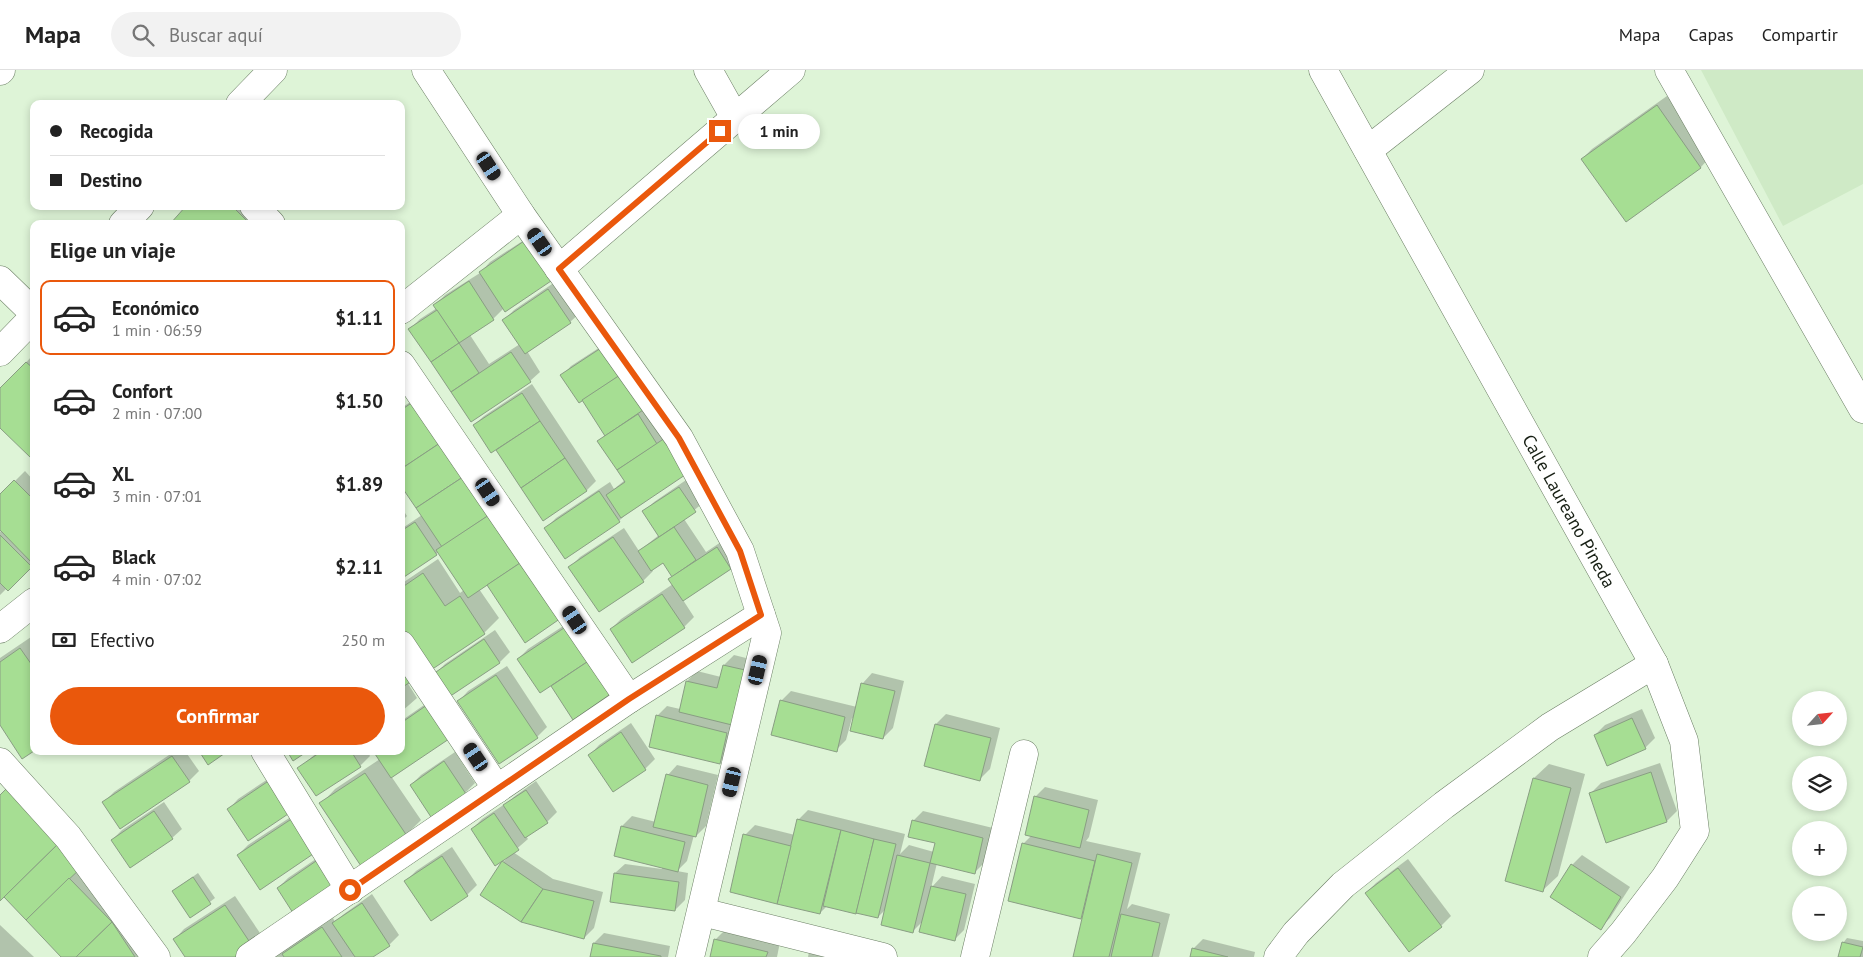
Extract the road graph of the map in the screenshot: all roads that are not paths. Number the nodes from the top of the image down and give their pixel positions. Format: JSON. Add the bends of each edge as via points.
{"nodes":[{"id":1,"x":273,"y":70,"type":"edge"},
{"id":2,"x":426,"y":70,"type":"edge"},
{"id":3,"x":708,"y":70,"type":"edge"},
{"id":4,"x":791,"y":70,"type":"edge"},
{"id":5,"x":1323,"y":70,"type":"edge"},
{"id":6,"x":1470,"y":70,"type":"edge"},
{"id":7,"x":1669,"y":70,"type":"edge"},
{"id":8,"x":244,"y":100,"type":"edge"},
{"id":9,"x":735,"y":118,"type":"junction"},
{"id":10,"x":1368,"y":150,"type":"junction"},
{"id":11,"x":136,"y":210,"type":"edge"},
{"id":12,"x":258,"y":210,"type":"edge"},
{"id":13,"x":521,"y":215,"type":"junction"},
{"id":14,"x":127,"y":220,"type":"edge"},
{"id":15,"x":267,"y":220,"type":"edge"},
{"id":16,"x":559,"y":269,"type":"junction"},
{"id":17,"x":0,"y":280,"type":"edge"},
{"id":18,"x":405,"y":307,"type":"edge"},
{"id":19,"x":30,"y":311,"type":"edge"},
{"id":20,"x":30,"y":319,"type":"edge"},
{"id":21,"x":0,"y":352,"type":"edge"},
{"id":22,"x":405,"y":371,"type":"edge"},
{"id":23,"x":1863,"y":409,"type":"edge"},
{"id":24,"x":30,"y":605,"type":"edge"},
{"id":25,"x":761,"y":615,"type":"junction"},
{"id":26,"x":0,"y":629,"type":"edge"},
{"id":27,"x":405,"y":651,"type":"edge"},
{"id":28,"x":1654,"y":664,"type":"junction"},
{"id":29,"x":629,"y":699,"type":"junction"},
{"id":30,"x":1024,"y":754,"type":"dead end"},
{"id":31,"x":267,"y":755,"type":"edge"},
{"id":32,"x":0,"y":762,"type":"edge"},
{"id":33,"x":497,"y":789,"type":"junction"},
{"id":34,"x":350,"y":890,"type":"junction"},
{"id":35,"x":702,"y":912,"type":"junction"},
{"id":36,"x":156,"y":957,"type":"edge"},
{"id":37,"x":250,"y":957,"type":"edge"},
{"id":38,"x":690,"y":957,"type":"edge"},
{"id":39,"x":883,"y":957,"type":"edge"},
{"id":40,"x":975,"y":957,"type":"edge"},
{"id":41,"x":1278,"y":957,"type":"edge"},
{"id":42,"x":1602,"y":957,"type":"edge"}],
"edges":[{"from":1,"to":8,"type":"street"},
{"from":2,"to":13,"type":"street"},
{"from":3,"to":9,"type":"street"},
{"from":4,"to":9,"type":"street"},
{"from":5,"to":10,"type":"street","name":"Calle Laureano Pineda"},
{"from":6,"to":10,"type":"street"},
{"from":7,"to":23,"type":"street"},
{"from":9,"to":16,"type":"street"},
{"from":10,"to":28,"type":"street","name":"Calle Laureano Pineda"},
{"from":11,"to":14,"type":"street"},
{"from":12,"to":15,"type":"street"},
{"from":13,"to":16,"type":"street"},
{"from":13,"to":18,"type":"street"},
{"from":16,"to":25,"type":"street","via":[[679,438],[740,551]]},
{"from":17,"to":19,"type":"street"},
{"from":20,"to":21,"type":"street"},
{"from":22,"to":29,"type":"street"},
{"from":24,"to":26,"type":"street"},
{"from":25,"to":29,"type":"street"},
{"from":25,"to":35,"type":"street","via":[[767,633]]},
{"from":27,"to":33,"type":"street"},
{"from":28,"to":41,"type":"street","via":[[1550,727],[1444,805],[1343,885],[1296,933]]},
{"from":28,"to":42,"type":"street","name":"Calle Laureano Pineda","via":[[1684,741],[1695,831],[1665,878]]},
{"from":29,"to":33,"type":"street"},
{"from":30,"to":40,"type":"street"},
{"from":31,"to":34,"type":"street"},
{"from":32,"to":36,"type":"street","via":[[68,837]]},
{"from":33,"to":34,"type":"street"},
{"from":34,"to":37,"type":"street"},
{"from":35,"to":38,"type":"street"},
{"from":35,"to":39,"type":"street"}]}
